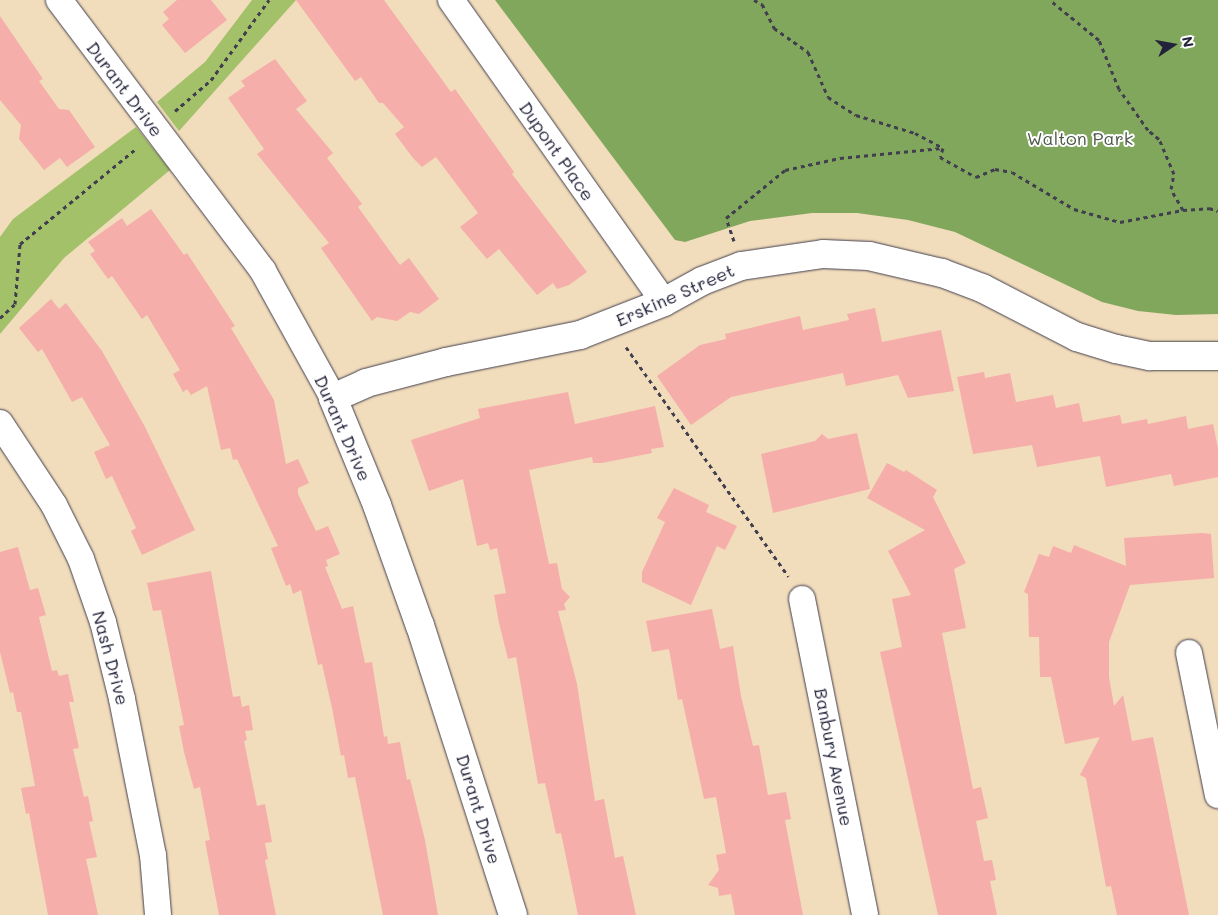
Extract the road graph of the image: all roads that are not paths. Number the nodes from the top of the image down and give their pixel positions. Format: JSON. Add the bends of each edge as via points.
{"nodes":[{"id":1,"x":59,"y":0,"type":"edge"},
{"id":2,"x":451,"y":0,"type":"edge"},
{"id":3,"x":664,"y":302,"type":"junction"},
{"id":4,"x":1218,"y":356,"type":"edge"},
{"id":5,"x":333,"y":398,"type":"junction"},
{"id":6,"x":0,"y":423,"type":"edge"},
{"id":7,"x":802,"y":599,"type":"road end"},
{"id":8,"x":1189,"y":653,"type":"dead end"},
{"id":9,"x":1218,"y":795,"type":"edge"},
{"id":10,"x":158,"y":915,"type":"edge"},
{"id":11,"x":512,"y":915,"type":"edge"},
{"id":12,"x":865,"y":915,"type":"edge"}],
"edges":[{"from":1,"to":5,"type":"street","name":"Durant Drive","via":[[263,271]]},
{"from":2,"to":3,"type":"street","name":"Dupont Place"},
{"from":3,"to":4,"type":"street","name":"Erskine Street","via":[[702,281],[741,266],[806,255],[869,256],[908,263],[982,288],[1077,337],[1116,349],[1150,356]]},
{"from":3,"to":5,"type":"street","name":"Erskine Street","via":[[540,345],[446,362],[366,383]]},
{"from":5,"to":11,"type":"street","name":"Durant Drive","via":[[377,505],[420,626]]},
{"from":6,"to":10,"type":"street","name":"Nash Drive","via":[[54,504],[81,559],[103,622],[153,855]]},
{"from":7,"to":12,"type":"street","name":"Banbury Avenue"},
{"from":8,"to":9,"type":"street"}]}
